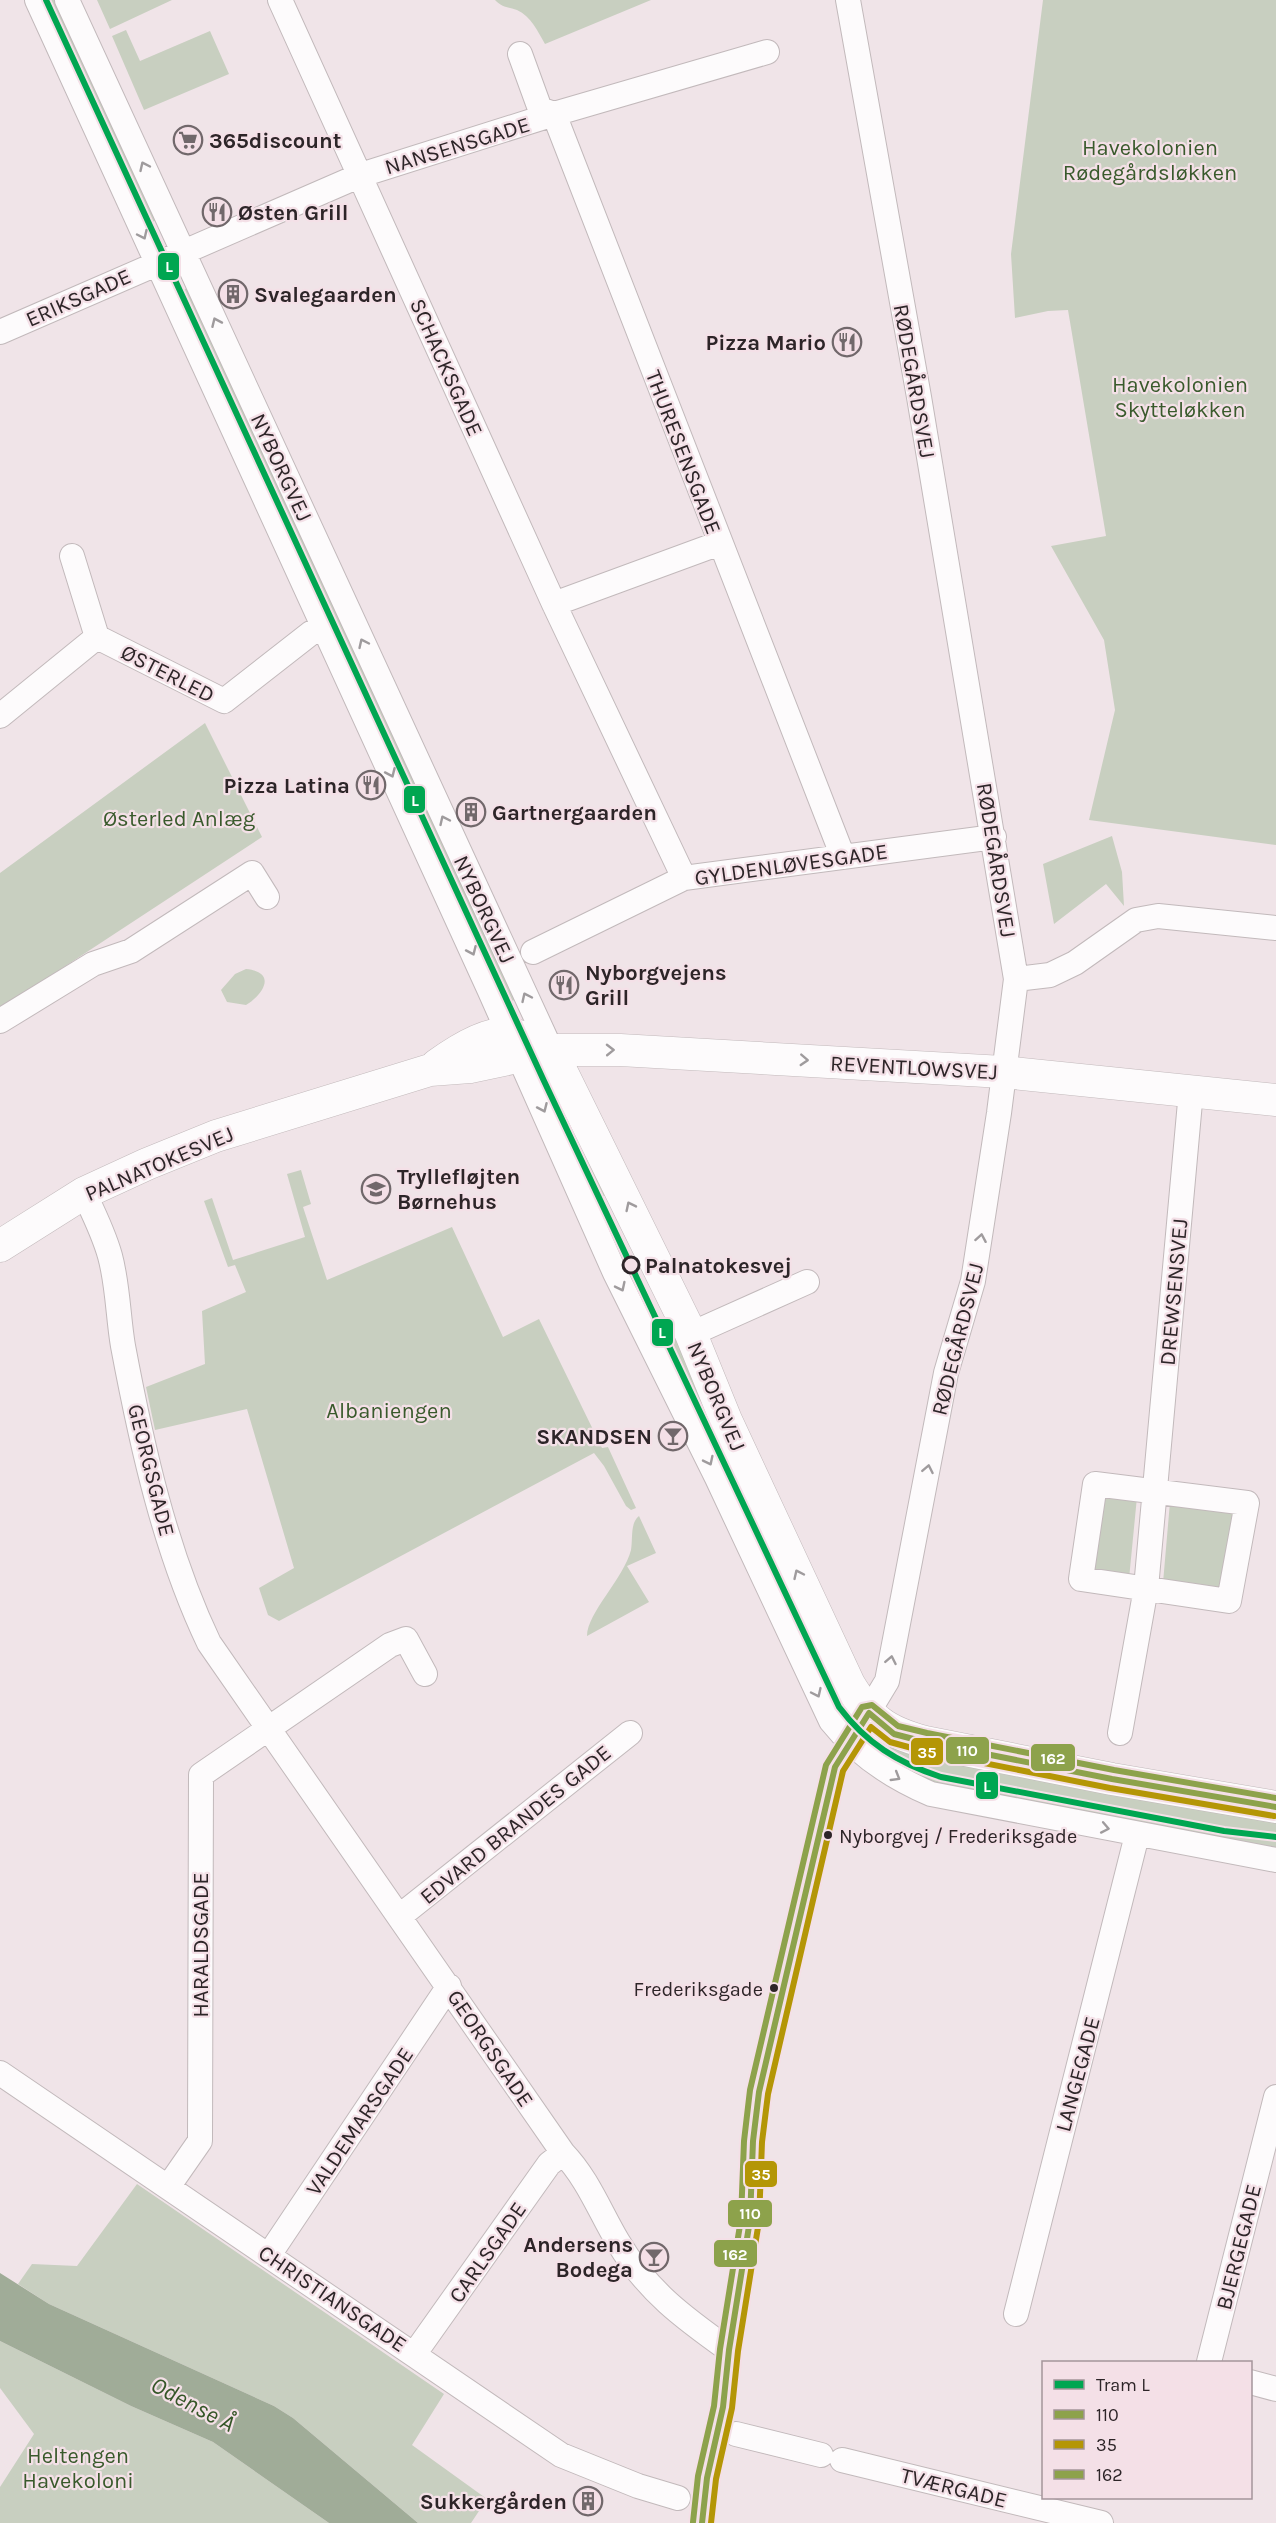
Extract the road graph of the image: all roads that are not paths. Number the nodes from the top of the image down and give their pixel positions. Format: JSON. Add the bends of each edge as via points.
{"nodes":[{"id":1,"x":37,"y":0,"type":"edge"},
{"id":2,"x":67,"y":0,"type":"edge"},
{"id":3,"x":280,"y":0,"type":"edge"},
{"id":4,"x":848,"y":0,"type":"edge"},
{"id":5,"x":767,"y":52,"type":"dead end"},
{"id":6,"x":520,"y":54,"type":"dead end"},
{"id":7,"x":554,"y":114,"type":"junction"},
{"id":8,"x":361,"y":175,"type":"junction"},
{"id":9,"x":183,"y":251,"type":"junction"},
{"id":10,"x":156,"y":262,"type":"junction"},
{"id":11,"x":0,"y":332,"type":"edge"},
{"id":12,"x":720,"y":543,"type":"junction"},
{"id":13,"x":72,"y":556,"type":"dead end"},
{"id":14,"x":554,"y":604,"type":"junction"},
{"id":15,"x":325,"y":627,"type":"junction"},
{"id":16,"x":97,"y":638,"type":"junction"},
{"id":17,"x":0,"y":716,"type":"edge"},
{"id":18,"x":993,"y":837,"type":"junction"},
{"id":19,"x":843,"y":857,"type":"junction"},
{"id":20,"x":684,"y":878,"type":"junction"},
{"id":21,"x":267,"y":897,"type":"dead end"},
{"id":22,"x":1276,"y":928,"type":"edge"},
{"id":23,"x":533,"y":952,"type":"dead end"},
{"id":24,"x":1016,"y":979,"type":"junction"},
{"id":25,"x":0,"y":1021,"type":"edge"},
{"id":26,"x":514,"y":1044,"type":"junction"},
{"id":27,"x":551,"y":1050,"type":"junction"},
{"id":28,"x":1003,"y":1072,"type":"junction"},
{"id":29,"x":1191,"y":1091,"type":"junction"},
{"id":30,"x":1276,"y":1100,"type":"edge"},
{"id":31,"x":84,"y":1193,"type":"junction"},
{"id":32,"x":0,"y":1246,"type":"edge"},
{"id":33,"x":807,"y":1282,"type":"dead end"},
{"id":34,"x":691,"y":1334,"type":"junction"},
{"id":35,"x":1154,"y":1493,"type":"junction"},
{"id":36,"x":1146,"y":1588,"type":"junction"},
{"id":37,"x":425,"y":1674,"type":"dead end"},
{"id":38,"x":868,"y":1713,"type":"junction"},
{"id":39,"x":268,"y":1729,"type":"junction"},
{"id":40,"x":630,"y":1732,"type":"dead end"},
{"id":41,"x":1120,"y":1733,"type":"dead end"},
{"id":42,"x":849,"y":1743,"type":"junction"},
{"id":43,"x":1276,"y":1807,"type":"edge"},
{"id":44,"x":1137,"y":1835,"type":"junction"},
{"id":45,"x":1276,"y":1860,"type":"edge"},
{"id":46,"x":400,"y":1916,"type":"junction"},
{"id":47,"x":449,"y":1986,"type":"junction"},
{"id":48,"x":0,"y":2073,"type":"edge"},
{"id":49,"x":1276,"y":2097,"type":"edge"},
{"id":50,"x":562,"y":2153,"type":"junction"},
{"id":51,"x":168,"y":2187,"type":"junction"},
{"id":52,"x":269,"y":2255,"type":"junction"},
{"id":53,"x":1016,"y":2314,"type":"dead end"},
{"id":54,"x":415,"y":2353,"type":"junction"},
{"id":55,"x":729,"y":2355,"type":"junction"},
{"id":56,"x":1209,"y":2361,"type":"edge"},
{"id":57,"x":1252,"y":2382,"type":"edge"},
{"id":58,"x":1276,"y":2389,"type":"edge"},
{"id":59,"x":736,"y":2434,"type":"dead end"},
{"id":60,"x":678,"y":2498,"type":"dead end"},
{"id":61,"x":702,"y":2523,"type":"edge"},
{"id":62,"x":1101,"y":2523,"type":"edge"}],
"edges":[{"from":1,"to":10,"type":"street","name":"NYBORGVEJ","one_way":true},
{"from":9,"to":2,"type":"street","name":"NYBORGVEJ","one_way":true},
{"from":3,"to":8,"type":"street","name":"SCHACKSGADE"},
{"from":4,"to":18,"type":"street","name":"RØDEGÅRDSVEJ"},
{"from":5,"to":7,"type":"street","name":"NANSENSGADE"},
{"from":6,"to":7,"type":"street","name":"THURESENSGADE","via":[[540,109]]},
{"from":7,"to":8,"type":"street","name":"NANSENSGADE"},
{"from":7,"to":12,"type":"street","name":"THURESENSGADE"},
{"from":8,"to":9,"type":"street","name":"NANSENSGADE"},
{"from":8,"to":14,"type":"street","name":"SCHACKSGADE"},
{"from":9,"to":10,"type":"street","name":"NANSENSGADE"},
{"from":27,"to":9,"type":"street","name":"NYBORGVEJ","one_way":true},
{"from":10,"to":11,"type":"street","name":"ERIKSGADE"},
{"from":10,"to":15,"type":"street","name":"NYBORGVEJ"},
{"from":12,"to":14,"type":"street"},
{"from":12,"to":19,"type":"street","name":"THURESENSGADE"},
{"from":13,"to":16,"type":"street","name":"ØSTERLED"},
{"from":14,"to":20,"type":"street","name":"SCHACKSGADE"},
{"from":15,"to":16,"type":"street","name":"ØSTERLED","via":[[311,633],[224,701]]},
{"from":15,"to":26,"type":"street","name":"NYBORGVEJ","one_way":true},
{"from":16,"to":17,"type":"street","name":"ØSTERLED"},
{"from":18,"to":19,"type":"street","name":"GYLDENLØVESGADE"},
{"from":18,"to":24,"type":"street","name":"RØDEGÅRDSVEJ"},
{"from":19,"to":20,"type":"street","name":"GYLDENLØVESGADE"},
{"from":20,"to":23,"type":"street","name":"GYLDENLØVESGADE"},
{"from":21,"to":25,"type":"street","via":[[252,873],[131,951],[93,964]]},
{"from":22,"to":24,"type":"street","via":[[1158,916],[1136,920],[1075,963],[1050,975]]},
{"from":24,"to":28,"type":"street","name":"RØDEGÅRDSVEJ"},
{"from":26,"to":27,"type":"main road","name":"REVENTLOWSVEJ"},
{"from":26,"to":31,"type":"main road","name":"PALNATOKESVEJ","via":[[470,1067],[430,1070],[216,1136]]},
{"from":26,"to":42,"type":"street","name":"NYBORGVEJ","one_way":true,"via":[[615,1273],[712,1467],[819,1698]]},
{"from":27,"to":28,"type":"main road","name":"REVENTLOWSVEJ","one_way":true,"via":[[620,1050]]},
{"from":34,"to":27,"type":"main road","name":"NYBORGVEJ","one_way":true},
{"from":28,"to":29,"type":"main road","name":"REVENTLOWSVEJ"},
{"from":38,"to":28,"type":"street","name":"RØDEGÅRDSVEJ","one_way":true,"via":[[887,1681],[946,1373],[973,1281]]},
{"from":29,"to":30,"type":"main road","name":"REVENTLOWSVEJ"},
{"from":29,"to":35,"type":"street","name":"DREWSENSVEJ"},
{"from":31,"to":32,"type":"main road","name":"PALNATOKESVEJ"},
{"from":31,"to":39,"type":"street","name":"GEORGSGADE","via":[[111,1257],[123,1345],[140,1425],[164,1524],[190,1603],[209,1643]]},
{"from":33,"to":34,"type":"street"},
{"from":38,"to":34,"type":"main road","name":"NYBORGVEJ","one_way":true,"via":[[849,1684],[726,1420]]},
{"from":35,"to":36,"type":"street","name":"DREWSENSVEJ"},
{"from":35,"to":36,"type":"street","via":[[1095,1485],[1081,1579]]},
{"from":35,"to":36,"type":"street","via":[[1247,1503],[1229,1601]]},
{"from":36,"to":41,"type":"street","name":"DREWSENSVEJ"},
{"from":37,"to":39,"type":"street","via":[[406,1639],[390,1645]]},
{"from":38,"to":42,"type":"street"},
{"from":38,"to":43,"type":"main road","name":"NYBORGVEJ","via":[[894,1734],[925,1742]]},
{"from":39,"to":46,"type":"street","name":"GEORGSGADE"},
{"from":39,"to":51,"type":"street","name":"HARALDSGADE","via":[[201,1775],[200,2141]]},
{"from":40,"to":46,"type":"street","name":"EDVARD BRANDES GADE"},
{"from":42,"to":44,"type":"street","name":"NYBORGVEJ","one_way":true,"via":[[896,1779],[931,1794]]},
{"from":42,"to":55,"type":"street","via":[[835,1767],[829,1790],[759,2092],[750,2220]]},
{"from":44,"to":45,"type":"street","name":"NYBORGVEJ"},
{"from":44,"to":53,"type":"street","name":"LANGEGADE"},
{"from":46,"to":47,"type":"street","name":"GEORGSGADE"},
{"from":47,"to":50,"type":"street","name":"GEORGSGADE"},
{"from":47,"to":52,"type":"street","name":"VALDEMARSGADE"},
{"from":48,"to":51,"type":"street","name":"CHRISTIANSGADE"},
{"from":49,"to":56,"type":"street","name":"BJERGEGADE"},
{"from":50,"to":54,"type":"street","name":"CARLSGADE","via":[[549,2164]]},
{"from":50,"to":55,"type":"street","name":"GEORGSGADE","via":[[579,2170],[618,2242],[645,2281],[675,2312]]},
{"from":51,"to":52,"type":"street","name":"CHRISTIANSGADE"},
{"from":52,"to":54,"type":"street","name":"CHRISTIANSGADE"},
{"from":54,"to":60,"type":"street","name":"CHRISTIANSGADE","via":[[561,2455]]},
{"from":55,"to":61,"type":"street"},
{"from":57,"to":58,"type":"street"},
{"from":59,"to":62,"type":"street","name":"TVÆRGADE"}]}
